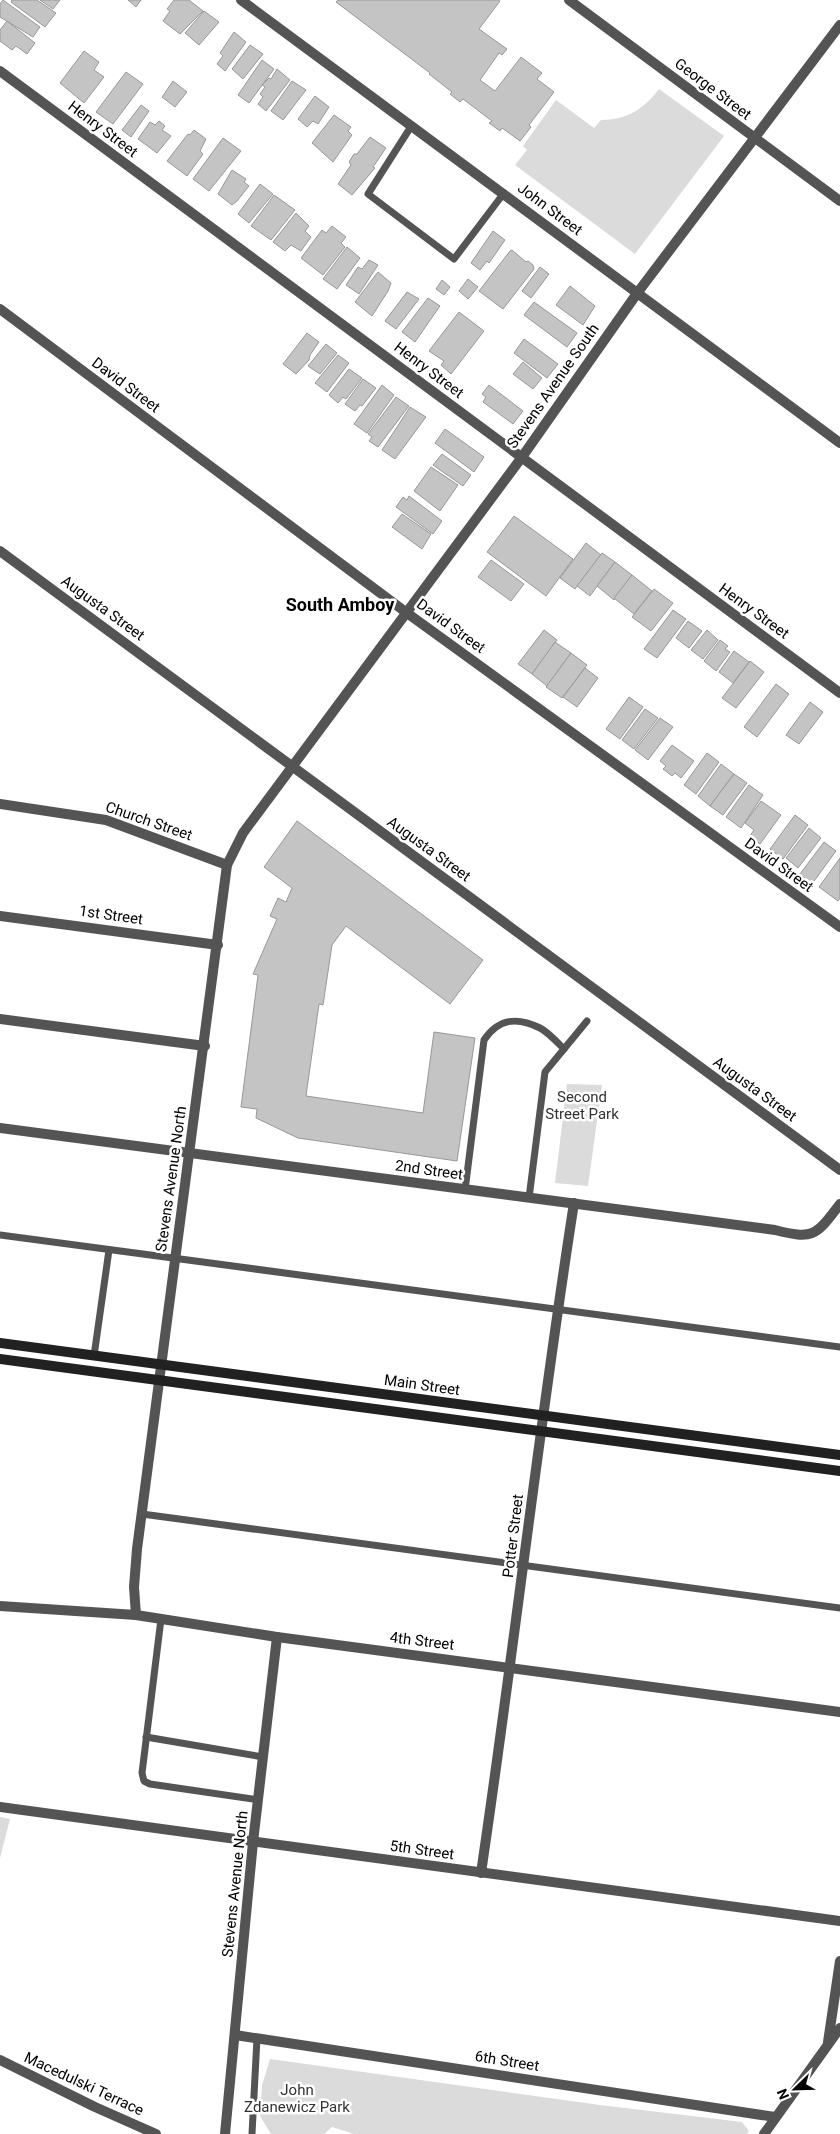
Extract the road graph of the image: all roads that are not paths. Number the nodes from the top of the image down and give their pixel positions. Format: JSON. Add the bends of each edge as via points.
{"nodes":[{"id":1,"x":241,"y":0,"type":"edge"},
{"id":2,"x":569,"y":0,"type":"edge"},
{"id":3,"x":840,"y":25,"type":"edge"},
{"id":4,"x":0,"y":71,"type":"edge"},
{"id":5,"x":412,"y":125,"type":"junction"},
{"id":6,"x":754,"y":138,"type":"junction"},
{"id":7,"x":504,"y":193,"type":"junction"},
{"id":8,"x":840,"y":201,"type":"edge"},
{"id":9,"x":638,"y":292,"type":"junction"},
{"id":10,"x":0,"y":309,"type":"edge"},
{"id":11,"x":840,"y":443,"type":"edge"},
{"id":12,"x":522,"y":458,"type":"junction"},
{"id":13,"x":0,"y":551,"type":"edge"},
{"id":14,"x":407,"y":613,"type":"junction"},
{"id":15,"x":840,"y":693,"type":"edge"},
{"id":16,"x":292,"y":767,"type":"junction"},
{"id":17,"x":0,"y":804,"type":"edge"},
{"id":18,"x":227,"y":865,"type":"junction"},
{"id":19,"x":0,"y":916,"type":"edge"},
{"id":20,"x":840,"y":928,"type":"edge"},
{"id":21,"x":218,"y":945,"type":"junction"},
{"id":22,"x":0,"y":1019,"type":"edge"},
{"id":23,"x":587,"y":1021,"type":"dead end"},
{"id":24,"x":205,"y":1046,"type":"junction"},
{"id":25,"x":564,"y":1049,"type":"junction"},
{"id":26,"x":0,"y":1128,"type":"edge"},
{"id":27,"x":190,"y":1153,"type":"junction"},
{"id":28,"x":840,"y":1170,"type":"edge"},
{"id":29,"x":465,"y":1190,"type":"junction"},
{"id":30,"x":529,"y":1198,"type":"junction"},
{"id":31,"x":574,"y":1203,"type":"junction"},
{"id":32,"x":840,"y":1204,"type":"edge"},
{"id":33,"x":0,"y":1235,"type":"edge"},
{"id":34,"x":109,"y":1250,"type":"junction"},
{"id":35,"x":176,"y":1259,"type":"junction"},
{"id":36,"x":557,"y":1311,"type":"junction"},
{"id":37,"x":0,"y":1343,"type":"edge"},
{"id":38,"x":840,"y":1348,"type":"edge"},
{"id":39,"x":94,"y":1356,"type":"junction"},
{"id":40,"x":0,"y":1359,"type":"edge"},
{"id":41,"x":161,"y":1365,"type":"junction"},
{"id":42,"x":159,"y":1380,"type":"junction"},
{"id":43,"x":542,"y":1416,"type":"junction"},
{"id":44,"x":540,"y":1431,"type":"junction"},
{"id":45,"x":840,"y":1455,"type":"edge"},
{"id":46,"x":840,"y":1471,"type":"edge"},
{"id":47,"x":142,"y":1514,"type":"junction"},
{"id":48,"x":524,"y":1565,"type":"junction"},
{"id":49,"x":0,"y":1606,"type":"edge"},
{"id":50,"x":840,"y":1608,"type":"edge"},
{"id":51,"x":136,"y":1615,"type":"junction"},
{"id":52,"x":162,"y":1620,"type":"junction"},
{"id":53,"x":277,"y":1637,"type":"junction"},
{"id":54,"x":511,"y":1668,"type":"junction"},
{"id":55,"x":840,"y":1712,"type":"edge"},
{"id":56,"x":146,"y":1737,"type":"junction"},
{"id":57,"x":263,"y":1757,"type":"junction"},
{"id":58,"x":259,"y":1800,"type":"junction"},
{"id":59,"x":0,"y":1807,"type":"edge"},
{"id":60,"x":253,"y":1842,"type":"junction"},
{"id":61,"x":481,"y":1873,"type":"junction"},
{"id":62,"x":840,"y":1921,"type":"edge"},
{"id":63,"x":840,"y":1961,"type":"edge"},
{"id":64,"x":840,"y":2028,"type":"edge"},
{"id":65,"x":234,"y":2035,"type":"junction"},
{"id":66,"x":257,"y":2038,"type":"junction"},
{"id":67,"x":828,"y":2046,"type":"junction"},
{"id":68,"x":0,"y":2060,"type":"edge"},
{"id":69,"x":775,"y":2117,"type":"junction"},
{"id":70,"x":156,"y":2134,"type":"edge"},
{"id":71,"x":226,"y":2134,"type":"edge"},
{"id":72,"x":252,"y":2134,"type":"edge"},
{"id":73,"x":764,"y":2134,"type":"edge"}],
"edges":[{"from":1,"to":5,"type":"street","name":"John Street"},
{"from":2,"to":6,"type":"street","name":"George Street"},
{"from":3,"to":6,"type":"street","name":"Stevens Avenue South"},
{"from":4,"to":12,"type":"street","name":"Henry Street"},
{"from":5,"to":7,"type":"street","name":"John Street"},
{"from":5,"to":7,"type":"lane","via":[[368,194],[454,259]]},
{"from":6,"to":8,"type":"street","name":"George Street"},
{"from":6,"to":9,"type":"street","name":"Stevens Avenue South"},
{"from":7,"to":9,"type":"street","name":"John Street"},
{"from":9,"to":11,"type":"street","name":"John Street"},
{"from":9,"to":12,"type":"street","name":"Stevens Avenue South"},
{"from":10,"to":14,"type":"street","name":"David Street"},
{"from":12,"to":14,"type":"street","name":"Stevens Avenue South"},
{"from":12,"to":15,"type":"street","name":"Henry Street"},
{"from":13,"to":16,"type":"street","name":"Augusta Street"},
{"from":14,"to":16,"type":"street","name":"Stevens Avenue South"},
{"from":14,"to":20,"type":"street","name":"David Street"},
{"from":16,"to":18,"type":"street","name":"Stevens Avenue North","via":[[243,833]]},
{"from":16,"to":28,"type":"street","name":"Augusta Street"},
{"from":17,"to":18,"type":"street","name":"Church Street","via":[[106,820]]},
{"from":18,"to":21,"type":"street","name":"Stevens Avenue North"},
{"from":19,"to":21,"type":"street","name":"1st Street"},
{"from":21,"to":24,"type":"street","name":"Stevens Avenue North"},
{"from":22,"to":24,"type":"street"},
{"from":23,"to":25,"type":"lane"},
{"from":24,"to":27,"type":"street","name":"Stevens Avenue North"},
{"from":25,"to":29,"type":"lane","via":[[540,1028],[513,1020],[492,1028],[484,1040]]},
{"from":25,"to":30,"type":"lane","via":[[545,1072]]},
{"from":26,"to":27,"type":"street","name":"2nd Street"},
{"from":27,"to":29,"type":"street","name":"2nd Street"},
{"from":27,"to":35,"type":"street","name":"Stevens Avenue North"},
{"from":29,"to":30,"type":"street","name":"2nd Street"},
{"from":30,"to":31,"type":"street","name":"2nd Street"},
{"from":31,"to":32,"type":"street","name":"2nd Street","via":[[800,1236],[820,1230]]},
{"from":31,"to":36,"type":"street","name":"Potter Street"},
{"from":33,"to":34,"type":"lane"},
{"from":34,"to":35,"type":"lane"},
{"from":34,"to":39,"type":"lane"},
{"from":35,"to":36,"type":"lane"},
{"from":35,"to":41,"type":"street","name":"Stevens Avenue North"},
{"from":36,"to":38,"type":"lane"},
{"from":36,"to":43,"type":"street","name":"Potter Street"},
{"from":37,"to":39,"type":"main road","name":"Main Street"},
{"from":39,"to":41,"type":"main road","name":"Main Street"},
{"from":40,"to":42,"type":"main road","name":"Main Street"},
{"from":41,"to":42,"type":"street","name":"Stevens Avenue North"},
{"from":41,"to":43,"type":"main road","name":"Main Street"},
{"from":42,"to":44,"type":"main road","name":"Main Street"},
{"from":42,"to":47,"type":"street","name":"Stevens Avenue North"},
{"from":43,"to":44,"type":"street","name":"Potter Street"},
{"from":43,"to":45,"type":"main road","name":"Main Street"},
{"from":44,"to":46,"type":"main road","name":"Main Street"},
{"from":44,"to":48,"type":"street","name":"Potter Street"},
{"from":47,"to":48,"type":"lane"},
{"from":47,"to":51,"type":"street","name":"Stevens Avenue North","via":[[134,1587]]},
{"from":48,"to":50,"type":"lane"},
{"from":48,"to":54,"type":"street","name":"Potter Street"},
{"from":49,"to":51,"type":"street","name":"4th Street"},
{"from":51,"to":52,"type":"street","name":"4th Street"},
{"from":52,"to":53,"type":"street","name":"4th Street"},
{"from":52,"to":56,"type":"lane"},
{"from":53,"to":54,"type":"street","name":"4th Street"},
{"from":53,"to":57,"type":"street","name":"Stevens Avenue North"},
{"from":54,"to":55,"type":"street","name":"4th Street"},
{"from":54,"to":61,"type":"street","name":"Potter Street"},
{"from":56,"to":57,"type":"lane"},
{"from":56,"to":58,"type":"lane","via":[[144,1781]]},
{"from":57,"to":58,"type":"street","name":"Stevens Avenue North"},
{"from":58,"to":60,"type":"street","name":"Stevens Avenue North"},
{"from":59,"to":60,"type":"street","name":"5th Street"},
{"from":60,"to":61,"type":"street","name":"5th Street"},
{"from":60,"to":65,"type":"street","name":"Stevens Avenue North"},
{"from":61,"to":62,"type":"street","name":"5th Street"},
{"from":63,"to":67,"type":"street"},
{"from":64,"to":67,"type":"street"},
{"from":65,"to":66,"type":"street","name":"6th Street"},
{"from":65,"to":71,"type":"street","name":"Stevens Avenue North"},
{"from":66,"to":69,"type":"street","name":"6th Street"},
{"from":66,"to":72,"type":"lane"},
{"from":67,"to":69,"type":"street"},
{"from":68,"to":70,"type":"street","name":"Macedulski Terrace"},
{"from":69,"to":73,"type":"street"}]}
